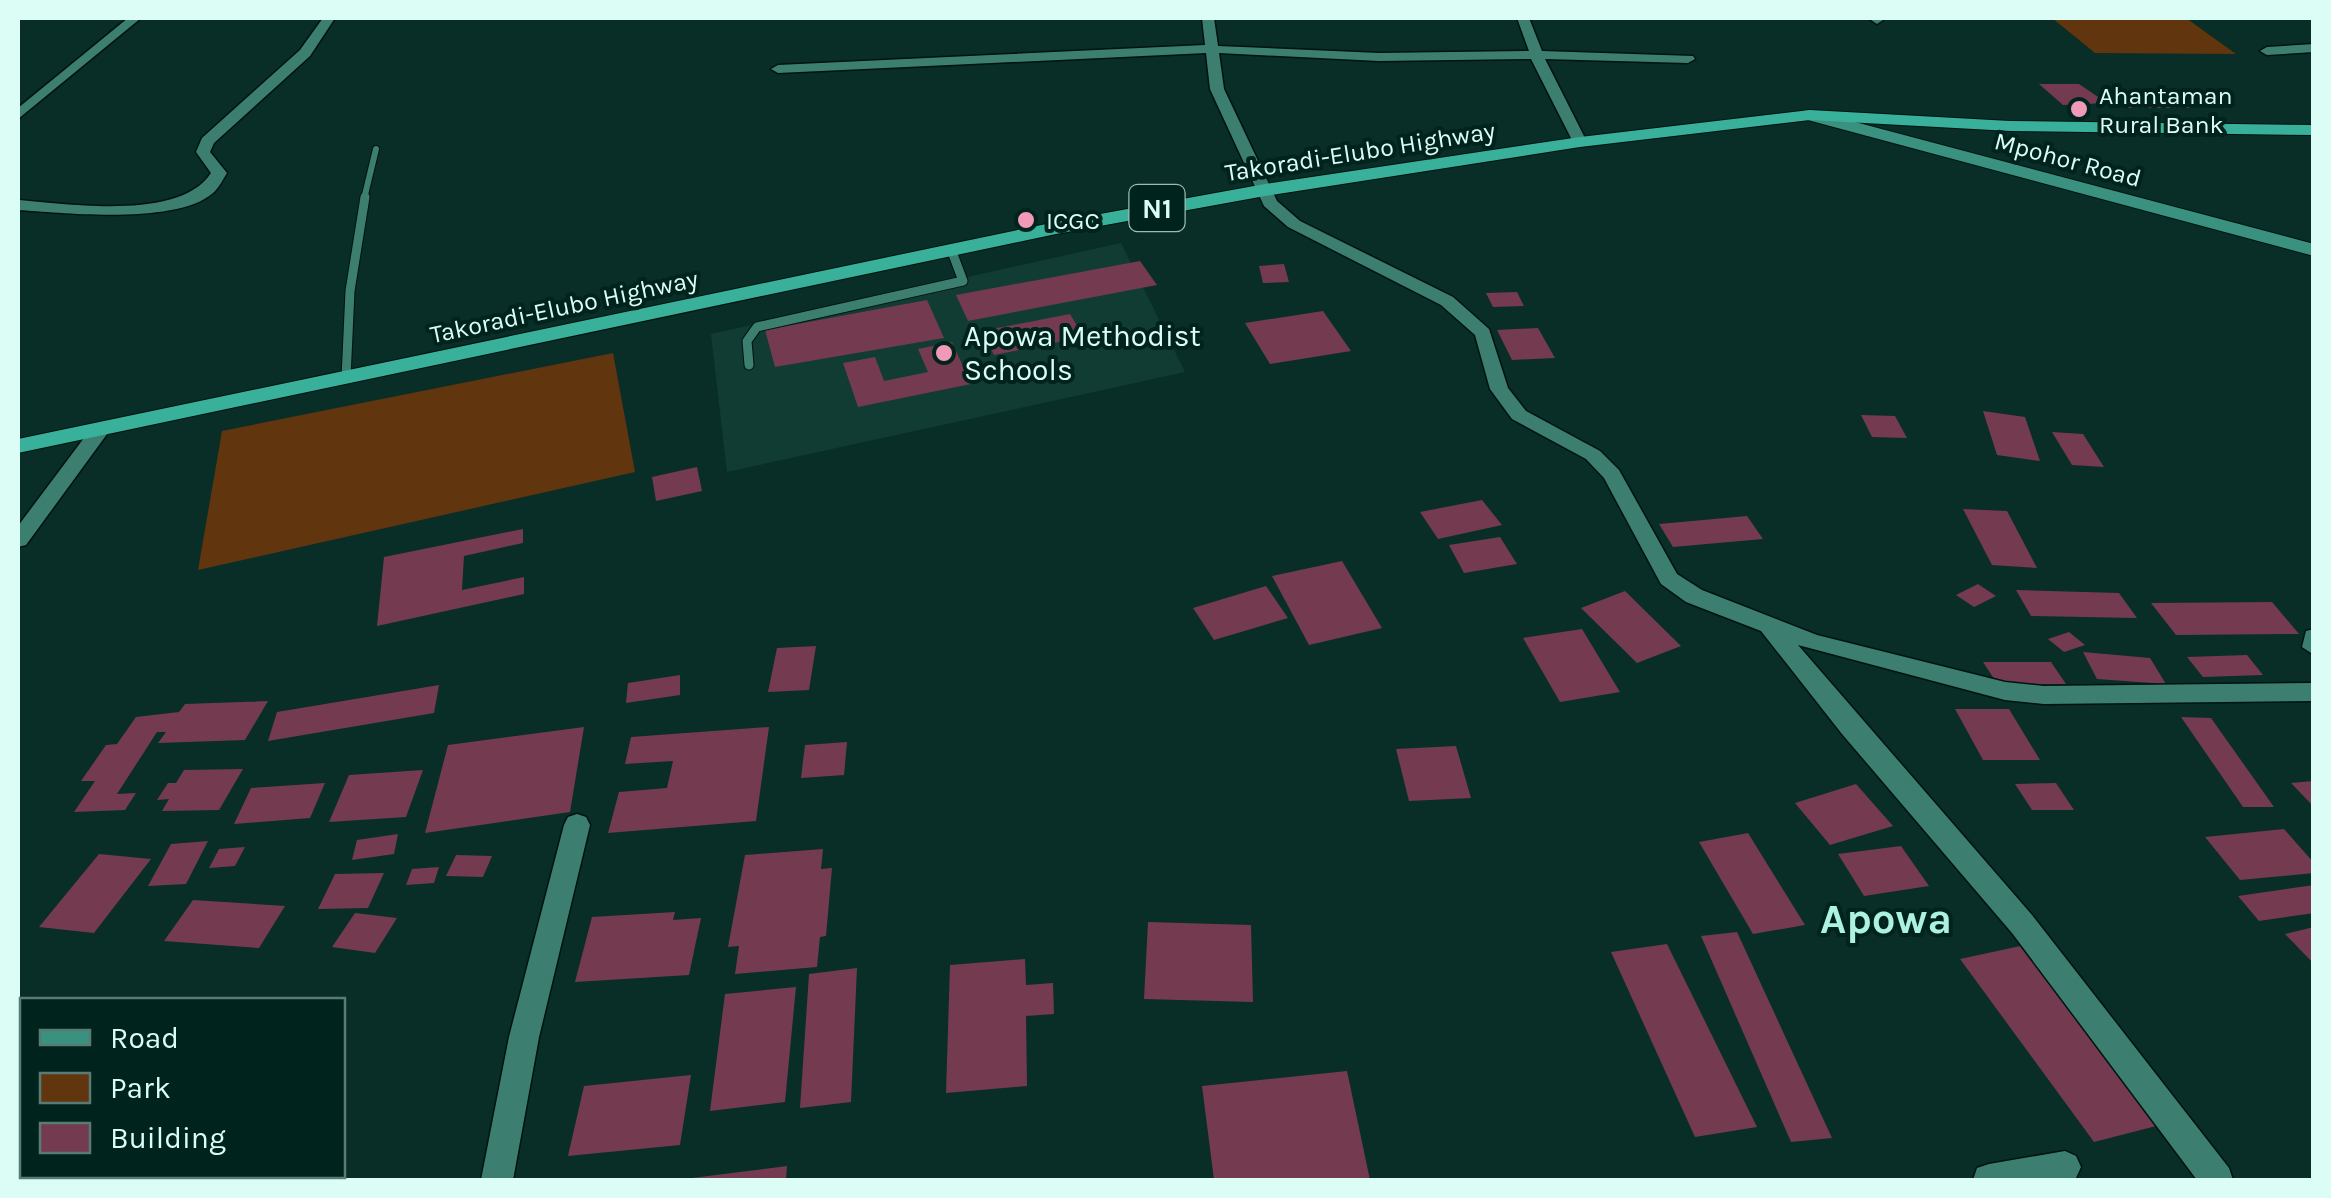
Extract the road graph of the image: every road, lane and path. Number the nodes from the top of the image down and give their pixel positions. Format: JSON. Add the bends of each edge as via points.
{"nodes":[{"id":1,"x":135,"y":18,"type":"edge"},
{"id":2,"x":330,"y":18,"type":"edge"},
{"id":3,"x":1208,"y":18,"type":"edge"},
{"id":4,"x":1523,"y":18,"type":"edge"},
{"id":5,"x":2314,"y":48,"type":"edge"},
{"id":6,"x":1209,"y":49,"type":"junction"},
{"id":7,"x":2267,"y":51,"type":"dead end"},
{"id":8,"x":1534,"y":54,"type":"junction"},
{"id":9,"x":1688,"y":58,"type":"dead end"},
{"id":10,"x":778,"y":70,"type":"dead end"},
{"id":11,"x":18,"y":115,"type":"edge"},
{"id":12,"x":1810,"y":115,"type":"junction"},
{"id":13,"x":2314,"y":130,"type":"edge"},
{"id":14,"x":1580,"y":142,"type":"junction"},
{"id":15,"x":376,"y":149,"type":"dead end"},
{"id":16,"x":1265,"y":190,"type":"junction"},
{"id":17,"x":18,"y":204,"type":"edge"},
{"id":18,"x":950,"y":250,"type":"junction"},
{"id":19,"x":2314,"y":250,"type":"edge"},
{"id":20,"x":748,"y":365,"type":"dead end"},
{"id":21,"x":346,"y":378,"type":"junction"},
{"id":22,"x":100,"y":430,"type":"junction"},
{"id":23,"x":18,"y":446,"type":"edge"},
{"id":24,"x":18,"y":540,"type":"edge"},
{"id":25,"x":1768,"y":625,"type":"junction"},
{"id":26,"x":2314,"y":637,"type":"edge"},
{"id":27,"x":2314,"y":647,"type":"edge"},
{"id":28,"x":2314,"y":692,"type":"edge"},
{"id":29,"x":576,"y":825,"type":"dead end"},
{"id":30,"x":2065,"y":1167,"type":"dead end"},
{"id":31,"x":498,"y":1180,"type":"edge"},
{"id":32,"x":1989,"y":1180,"type":"edge"},
{"id":33,"x":2216,"y":1180,"type":"edge"}],
"edges":[{"from":1,"to":11,"type":"street"},
{"from":2,"to":17,"type":"street","via":[[305,53],[207,141],[202,152],[219,174],[204,192],[123,210]]},
{"from":3,"to":6,"type":"street"},
{"from":4,"to":8,"type":"street"},
{"from":5,"to":7,"type":"street"},
{"from":6,"to":8,"type":"street","via":[[1379,57]]},
{"from":6,"to":10,"type":"street"},
{"from":6,"to":16,"type":"street","via":[[1217,89]]},
{"from":8,"to":9,"type":"street"},
{"from":8,"to":14,"type":"street"},
{"from":12,"to":13,"type":"highway","name":"Takoradi-Elubo Highway","number":"N1","via":[[2010,126]]},
{"from":12,"to":14,"type":"highway","name":"Takoradi-Elubo Highway","number":"N1"},
{"from":12,"to":19,"type":"main road","name":"Mpohor Road"},
{"from":14,"to":16,"type":"highway","name":"Takoradi-Elubo Highway","number":"N1"},
{"from":15,"to":21,"type":"lane","via":[[348,288]]},
{"from":16,"to":18,"type":"highway","name":"Takoradi-Elubo Highway","number":"N1"},
{"from":16,"to":25,"type":"street","via":[[1294,224],[1470,317],[1483,332],[1499,389],[1519,415],[1594,455],[1612,474],[1670,579],[1694,596]]},
{"from":18,"to":20,"type":"lane","via":[[962,271],[956,285],[757,327],[747,342]]},
{"from":18,"to":21,"type":"highway","name":"Takoradi-Elubo Highway","number":"N1"},
{"from":21,"to":22,"type":"highway","name":"Takoradi-Elubo Highway","number":"N1"},
{"from":22,"to":23,"type":"highway","name":"Takoradi-Elubo Highway","number":"N1"},
{"from":22,"to":24,"type":"street"},
{"from":25,"to":28,"type":"street","via":[[2005,691]]},
{"from":25,"to":33,"type":"street","via":[[2022,924]]},
{"from":26,"to":27,"type":"street"},
{"from":29,"to":31,"type":"street","via":[[524,1036]]},
{"from":30,"to":32,"type":"street"}]}
